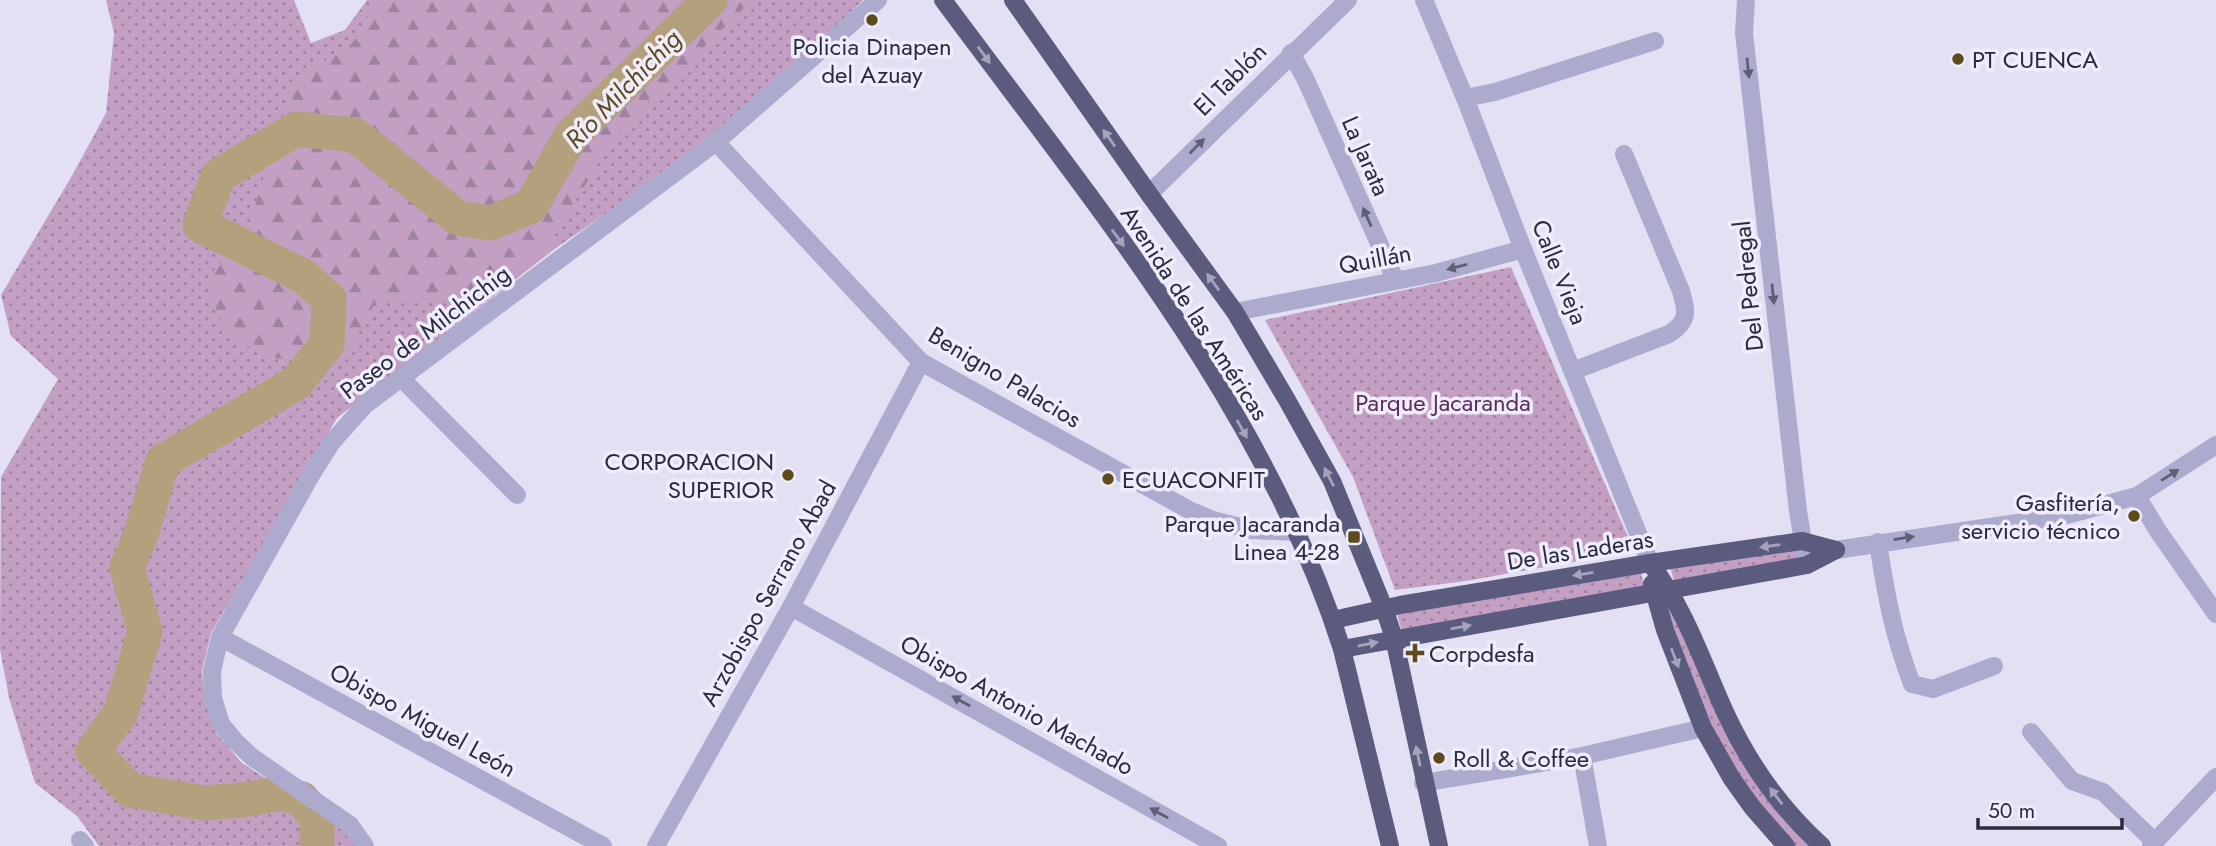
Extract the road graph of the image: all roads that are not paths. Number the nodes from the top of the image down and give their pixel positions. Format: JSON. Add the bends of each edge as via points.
{"nodes":[{"id":1,"x":878,"y":0,"type":"edge"},
{"id":2,"x":943,"y":0,"type":"edge"},
{"id":3,"x":1013,"y":0,"type":"edge"},
{"id":4,"x":1348,"y":0,"type":"edge"},
{"id":5,"x":1424,"y":0,"type":"edge"},
{"id":6,"x":1746,"y":0,"type":"edge"},
{"id":7,"x":1655,"y":41,"type":"dead end"},
{"id":8,"x":1291,"y":53,"type":"junction"},
{"id":9,"x":1465,"y":98,"type":"junction"},
{"id":10,"x":716,"y":142,"type":"junction"},
{"id":11,"x":1624,"y":154,"type":"dead end"},
{"id":12,"x":1149,"y":194,"type":"junction"},
{"id":13,"x":1523,"y":249,"type":"junction"},
{"id":14,"x":1395,"y":279,"type":"junction"},
{"id":15,"x":1235,"y":312,"type":"junction"},
{"id":16,"x":920,"y":362,"type":"junction"},
{"id":17,"x":1573,"y":370,"type":"junction"},
{"id":18,"x":400,"y":377,"type":"junction"},
{"id":19,"x":2216,"y":445,"type":"edge"},
{"id":20,"x":517,"y":495,"type":"dead end"},
{"id":21,"x":2137,"y":496,"type":"junction"},
{"id":22,"x":1297,"y":532,"type":"junction"},
{"id":23,"x":1802,"y":541,"type":"junction"},
{"id":24,"x":1878,"y":542,"type":"junction"},
{"id":25,"x":1836,"y":550,"type":"junction"},
{"id":26,"x":1650,"y":563,"type":"junction"},
{"id":27,"x":1807,"y":565,"type":"junction"},
{"id":28,"x":1662,"y":592,"type":"junction"},
{"id":29,"x":791,"y":607,"type":"junction"},
{"id":30,"x":1384,"y":608,"type":"junction"},
{"id":31,"x":2216,"y":614,"type":"edge"},
{"id":32,"x":1333,"y":620,"type":"junction"},
{"id":33,"x":220,"y":637,"type":"junction"},
{"id":34,"x":1394,"y":638,"type":"junction"},
{"id":35,"x":1342,"y":649,"type":"junction"},
{"id":36,"x":1994,"y":666,"type":"dead end"},
{"id":37,"x":1703,"y":728,"type":"junction"},
{"id":38,"x":2031,"y":732,"type":"dead end"},
{"id":39,"x":1582,"y":756,"type":"junction"},
{"id":40,"x":2216,"y":777,"type":"edge"},
{"id":41,"x":1423,"y":783,"type":"junction"},
{"id":42,"x":2153,"y":844,"type":"edge"},
{"id":43,"x":1385,"y":845,"type":"edge"},
{"id":44,"x":365,"y":846,"type":"edge"},
{"id":45,"x":603,"y":846,"type":"edge"},
{"id":46,"x":656,"y":846,"type":"edge"},
{"id":47,"x":1219,"y":846,"type":"edge"},
{"id":48,"x":1439,"y":846,"type":"edge"},
{"id":49,"x":1598,"y":846,"type":"edge"},
{"id":50,"x":1786,"y":846,"type":"edge"},
{"id":51,"x":1822,"y":846,"type":"edge"}],
"edges":[{"from":1,"to":10,"type":"street","name":"Paseo de Milchichig"},
{"from":2,"to":22,"type":"main road","name":"Avenida de las Américas","one_way":true,"via":[[1120,239],[1214,379]]},
{"from":12,"to":3,"type":"main road","name":"Avenida de las Américas","one_way":true},
{"from":4,"to":8,"type":"street","name":"El Tablón"},
{"from":5,"to":9,"type":"street","name":"Calle Vieja"},
{"from":6,"to":23,"type":"street","name":"Del Pedregal","one_way":true,"via":[[1744,33]]},
{"from":7,"to":9,"type":"street"},
{"from":12,"to":8,"type":"street","name":"El Tablón","one_way":true},
{"from":14,"to":8,"type":"street","name":"La Jarata","one_way":true},
{"from":9,"to":13,"type":"street","name":"Calle Vieja"},
{"from":10,"to":16,"type":"street","name":"Benigno Palacios"},
{"from":10,"to":18,"type":"street","name":"Paseo de Milchichig"},
{"from":11,"to":17,"type":"street","via":[[1686,310],[1681,327],[1669,334]]},
{"from":15,"to":12,"type":"main road","name":"Avenida de las Américas","one_way":true},
{"from":13,"to":14,"type":"street","name":"Quillán","one_way":true,"via":[[1436,273]]},
{"from":13,"to":17,"type":"street","name":"Calle Vieja"},
{"from":14,"to":15,"type":"street","name":"Quillán"},
{"from":30,"to":15,"type":"main road","name":"Avenida de las Américas","one_way":true,"via":[[1332,481]]},
{"from":16,"to":22,"type":"street","name":"Benigno Palacios","via":[[1189,510],[1252,530]]},
{"from":16,"to":29,"type":"street","name":"Arzobispo Serrano Abad"},
{"from":17,"to":26,"type":"street","name":"Calle Vieja"},
{"from":18,"to":20,"type":"street"},
{"from":18,"to":33,"type":"street","name":"Paseo de Milchichig","via":[[365,405],[332,442]]},
{"from":21,"to":19,"type":"street","name":"De las Laderas","one_way":true},
{"from":24,"to":21,"type":"street","name":"De las Laderas","one_way":true,"via":[[2063,516]]},
{"from":21,"to":31,"type":"street"},
{"from":22,"to":32,"type":"main road","name":"Avenida de las Américas"},
{"from":23,"to":25,"type":"main road","name":"De las Laderas"},
{"from":23,"to":26,"type":"main road","name":"De las Laderas","one_way":true},
{"from":23,"to":27,"type":"street","name":"Del Pedregal"},
{"from":24,"to":25,"type":"street","name":"De las Laderas"},
{"from":24,"to":36,"type":"street","via":[[1888,606],[1912,684],[1933,689]]},
{"from":25,"to":27,"type":"main road","name":"De las Laderas"},
{"from":26,"to":28,"type":"main road","name":"Calle Vieja"},
{"from":26,"to":30,"type":"main road","name":"De las Laderas","one_way":true},
{"from":27,"to":28,"type":"main road","name":"De las Laderas"},
{"from":34,"to":28,"type":"main road","name":"De las Laderas","one_way":true},
{"from":28,"to":37,"type":"main road","name":"Calle Vieja","one_way":true,"via":[[1665,630]]},
{"from":51,"to":28,"type":"main road","name":"Calle Vieja","one_way":true,"via":[[1777,798],[1749,755]]},
{"from":29,"to":46,"type":"street","name":"Arzobispo Serrano Abad"},
{"from":47,"to":29,"type":"street","name":"Obispo Antonio Machado","one_way":true},
{"from":30,"to":32,"type":"main road","name":"De las Laderas"},
{"from":30,"to":34,"type":"main road","name":"Avenida de las Américas"},
{"from":32,"to":35,"type":"main road","name":"Avenida de las Américas"},
{"from":33,"to":44,"type":"street","name":"Paseo de Milchichig","via":[[212,671],[212,698],[221,724],[252,757],[350,825]]},
{"from":33,"to":45,"type":"street","name":"Obispo Miguel León"},
{"from":35,"to":34,"type":"main road","name":"De las Laderas","one_way":true},
{"from":41,"to":34,"type":"main road","name":"Avenida de las Américas","one_way":true},
{"from":35,"to":43,"type":"main road","name":"Avenida de las Américas"},
{"from":37,"to":39,"type":"street"},
{"from":37,"to":50,"type":"main road","name":"Calle Vieja","via":[[1732,779]]},
{"from":38,"to":42,"type":"street","via":[[2072,781],[2103,792]]},
{"from":39,"to":41,"type":"street"},
{"from":39,"to":49,"type":"street"},
{"from":40,"to":42,"type":"street"},
{"from":41,"to":48,"type":"main road","name":"Avenida de las Américas"}]}
